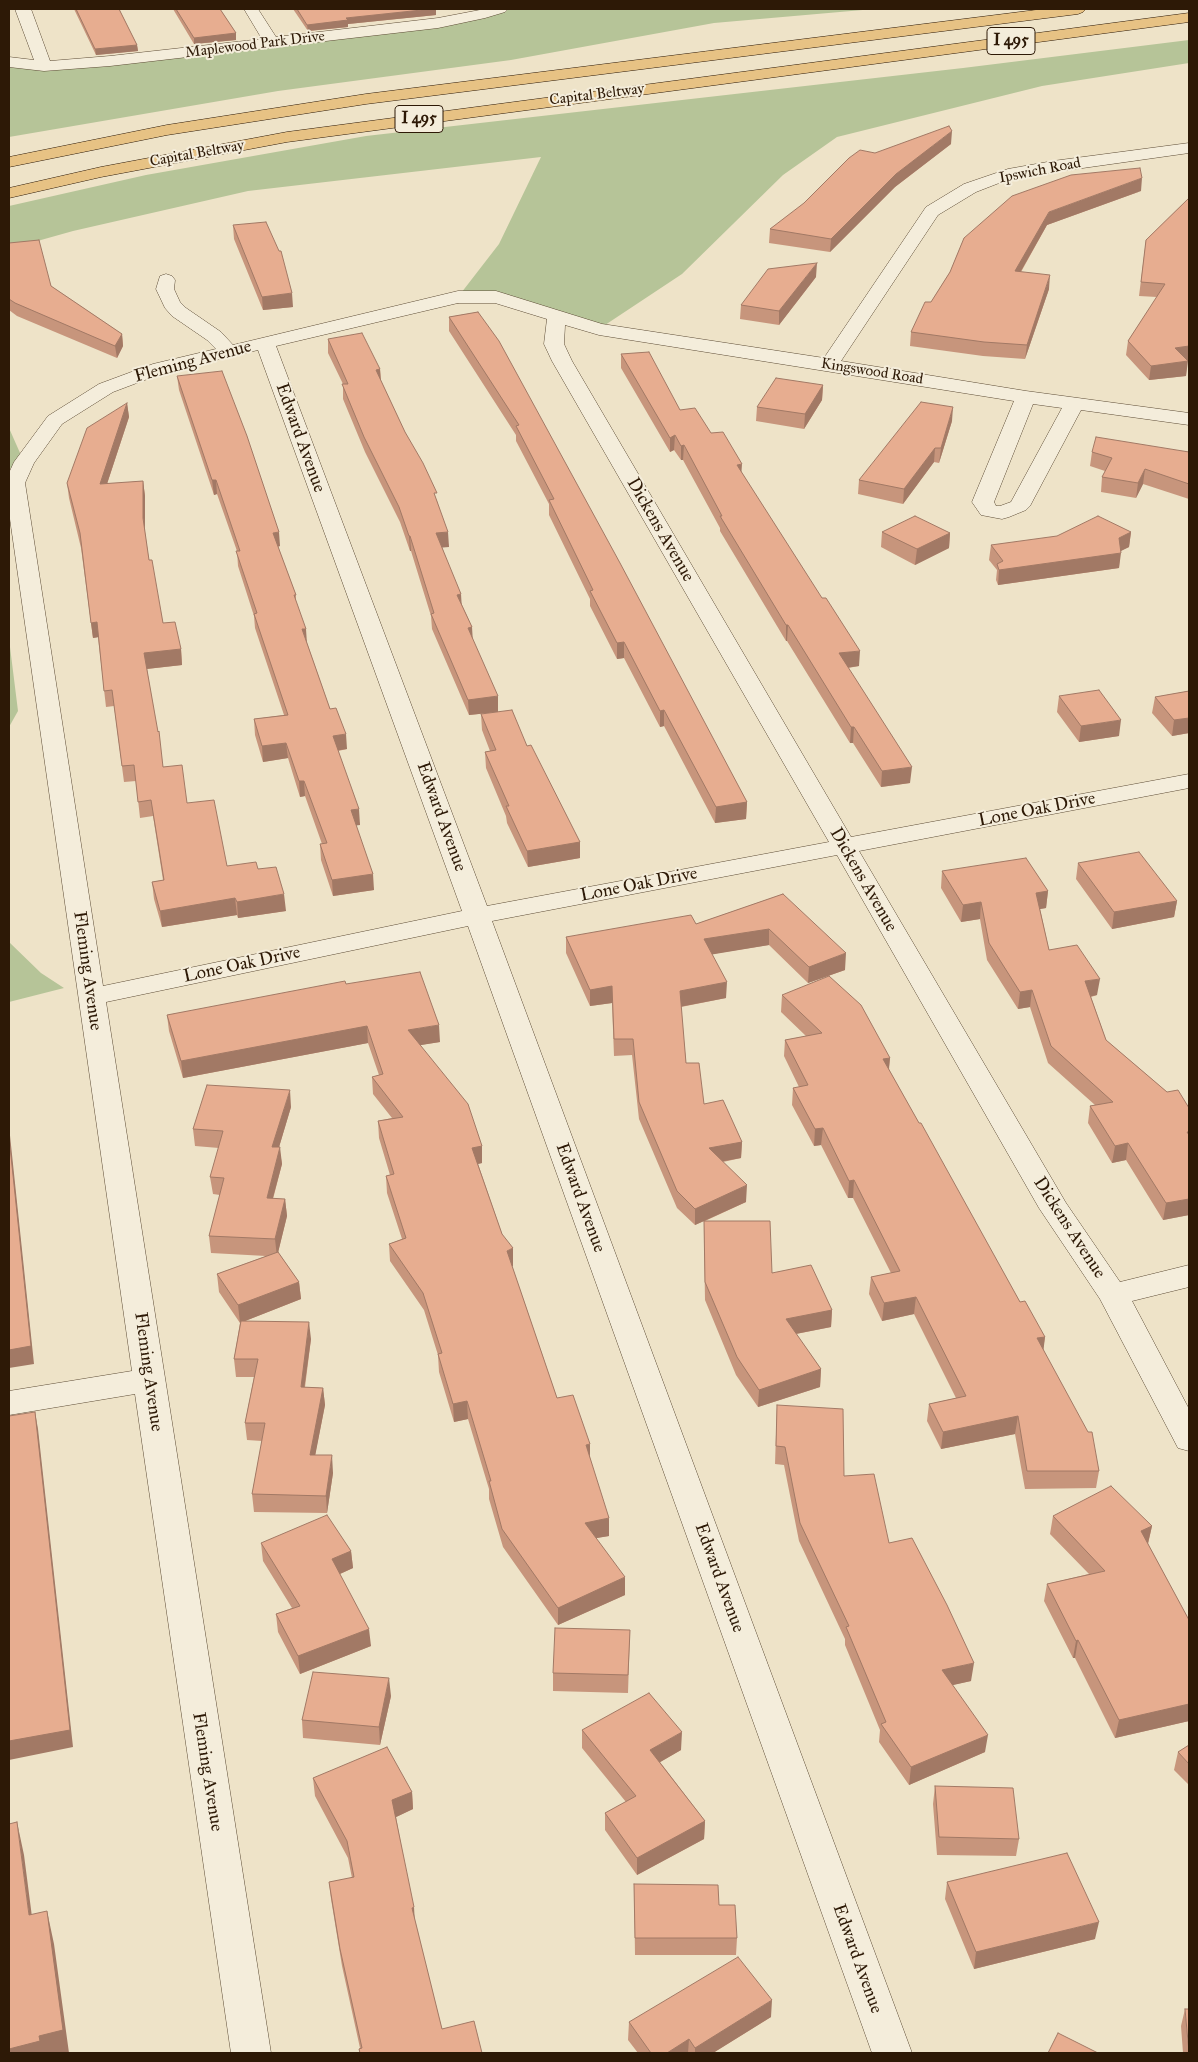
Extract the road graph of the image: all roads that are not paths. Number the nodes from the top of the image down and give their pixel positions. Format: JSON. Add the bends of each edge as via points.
{"nodes":[{"id":1,"x":23,"y":9,"type":"edge"},
{"id":2,"x":251,"y":9,"type":"edge"},
{"id":3,"x":500,"y":9,"type":"edge"},
{"id":4,"x":1008,"y":9,"type":"edge"},
{"id":5,"x":1078,"y":9,"type":"edge"},
{"id":6,"x":477,"y":12,"type":"edge"},
{"id":7,"x":1189,"y":17,"type":"edge"},
{"id":8,"x":1189,"y":28,"type":"edge"},
{"id":9,"x":805,"y":42,"type":"junction"},
{"id":10,"x":272,"y":43,"type":"junction"},
{"id":11,"x":9,"y":62,"type":"edge"},
{"id":12,"x":832,"y":65,"type":"junction"},
{"id":13,"x":44,"y":66,"type":"junction"},
{"id":14,"x":1189,"y":148,"type":"edge"},
{"id":15,"x":9,"y":162,"type":"edge"},
{"id":16,"x":9,"y":193,"type":"edge"},
{"id":17,"x":166,"y":280,"type":"dead end"},
{"id":18,"x":557,"y":315,"type":"junction"},
{"id":19,"x":265,"y":344,"type":"junction"},
{"id":20,"x":229,"y":352,"type":"junction"},
{"id":21,"x":829,"y":365,"type":"junction"},
{"id":22,"x":1026,"y":397,"type":"junction"},
{"id":23,"x":1074,"y":404,"type":"junction"},
{"id":24,"x":1189,"y":419,"type":"edge"},
{"id":25,"x":1189,"y":782,"type":"edge"},
{"id":26,"x":844,"y":847,"type":"junction"},
{"id":27,"x":477,"y":916,"type":"junction"},
{"id":28,"x":91,"y":997,"type":"junction"},
{"id":29,"x":1189,"y":1276,"type":"edge"},
{"id":30,"x":1113,"y":1295,"type":"junction"},
{"id":31,"x":149,"y":1380,"type":"junction"},
{"id":32,"x":9,"y":1404,"type":"edge"},
{"id":33,"x":1189,"y":1439,"type":"edge"},
{"id":34,"x":251,"y":2053,"type":"edge"},
{"id":35,"x":892,"y":2053,"type":"edge"}],
"edges":[{"from":1,"to":13,"type":"street"},
{"from":2,"to":10,"type":"street"},
{"from":3,"to":6,"type":"street","name":"Maplewood Park Drive"},
{"from":4,"to":9,"type":"highway"},
{"from":5,"to":9,"type":"highway","name":"Capital Beltway","number":"I 495"},
{"from":6,"to":10,"type":"street","name":"Maplewood Park Drive","via":[[438,23]]},
{"from":7,"to":12,"type":"highway","name":"Capital Beltway","number":"I 495"},
{"from":8,"to":12,"type":"highway"},
{"from":9,"to":15,"type":"highway","name":"Capital Beltway","number":"I 495","via":[[264,114]]},
{"from":10,"to":13,"type":"street","name":"Maplewood Park Drive"},
{"from":11,"to":13,"type":"street","name":"Maplewood Park Drive"},
{"from":12,"to":16,"type":"highway","name":"Capital Beltway","number":"I 495","via":[[287,137]]},
{"from":14,"to":21,"type":"street","name":"Ipswich Road","via":[[1008,174],[970,188],[932,211]]},
{"from":17,"to":20,"type":"street","via":[[165,289],[179,312],[214,336]]},
{"from":18,"to":19,"type":"street","name":"Fleming Avenue","via":[[496,297],[458,297]]},
{"from":18,"to":21,"type":"street","name":"Kingswood Road","via":[[599,329]]},
{"from":18,"to":26,"type":"street","name":"Dickens Avenue","via":[[554,344],[562,362]]},
{"from":19,"to":20,"type":"street","name":"Fleming Avenue"},
{"from":19,"to":27,"type":"street","name":"Edward Avenue"},
{"from":20,"to":28,"type":"street","name":"Fleming Avenue","via":[[160,368],[106,388],[55,420],[24,462],[15,482]]},
{"from":21,"to":22,"type":"street","name":"Kingswood Road"},
{"from":22,"to":23,"type":"street","name":"Kingswood Road"},
{"from":22,"to":23,"type":"street","via":[[983,502],[988,511],[1002,513],[1019,506]]},
{"from":23,"to":24,"type":"street","name":"Kingswood Road"},
{"from":25,"to":26,"type":"street","name":"Lone Oak Drive"},
{"from":26,"to":27,"type":"street","name":"Lone Oak Drive"},
{"from":26,"to":30,"type":"street","name":"Dickens Avenue","via":[[1054,1208]]},
{"from":27,"to":28,"type":"street","name":"Lone Oak Drive"},
{"from":27,"to":35,"type":"street","name":"Edward Avenue"},
{"from":28,"to":31,"type":"street","name":"Fleming Avenue"},
{"from":29,"to":30,"type":"street"},
{"from":30,"to":33,"type":"street","name":"Dickens Avenue"},
{"from":31,"to":32,"type":"street"},
{"from":31,"to":34,"type":"street","name":"Fleming Avenue"}]}
